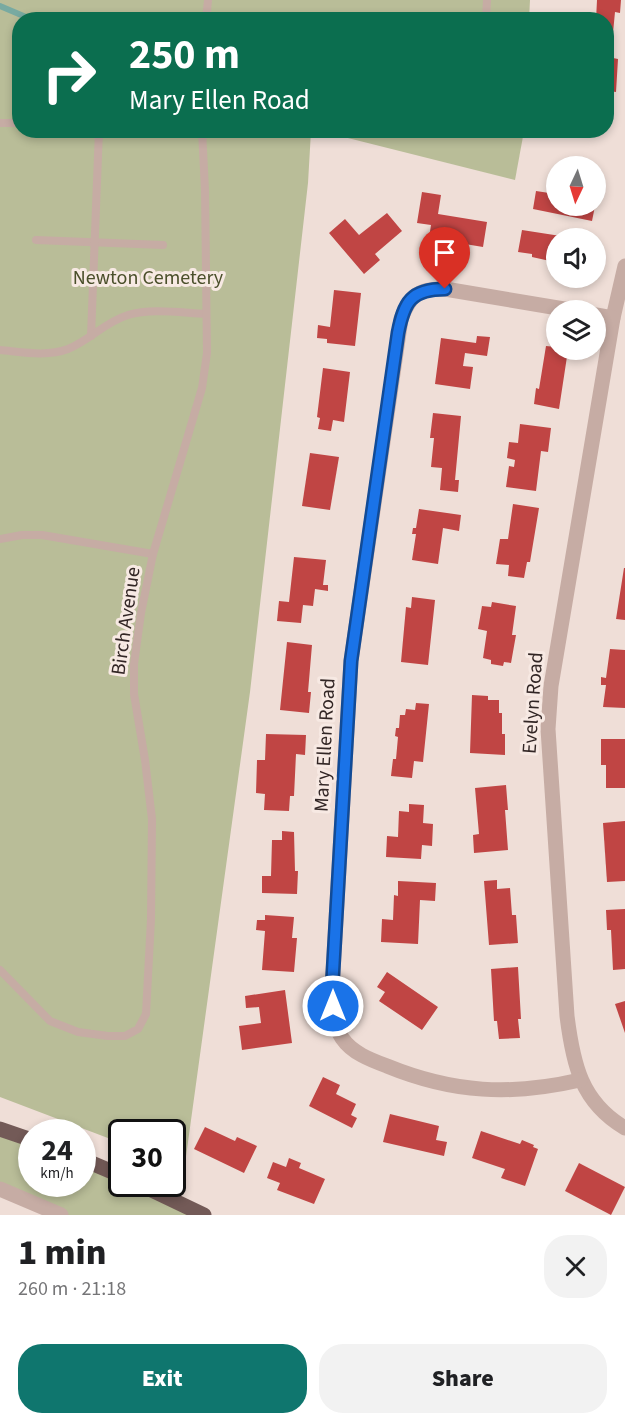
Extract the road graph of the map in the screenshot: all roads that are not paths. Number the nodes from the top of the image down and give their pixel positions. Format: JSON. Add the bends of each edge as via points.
{"nodes":[{"id":1,"x":99,"y":138,"type":"edge"},
{"id":2,"x":202,"y":138,"type":"edge"},
{"id":3,"x":36,"y":240,"type":"dead end"},
{"id":4,"x":93,"y":242,"type":"junction"},
{"id":5,"x":163,"y":245,"type":"dead end"},
{"id":6,"x":625,"y":266,"type":"edge"},
{"id":7,"x":546,"y":306,"type":"edge"},
{"id":8,"x":206,"y":314,"type":"junction"},
{"id":9,"x":606,"y":317,"type":"edge"},
{"id":10,"x":613,"y":318,"type":"junction"},
{"id":11,"x":91,"y":336,"type":"junction"},
{"id":12,"x":0,"y":350,"type":"edge"},
{"id":13,"x":0,"y":539,"type":"edge"},
{"id":14,"x":153,"y":554,"type":"junction"},
{"id":15,"x":0,"y":970,"type":"edge"},
{"id":16,"x":580,"y":1080,"type":"junction"},
{"id":17,"x":625,"y":1128,"type":"edge"},
{"id":18,"x":0,"y":1130,"type":"edge"},
{"id":19,"x":18,"y":1136,"type":"edge"},
{"id":20,"x":2,"y":1192,"type":"edge"},
{"id":21,"x":166,"y":1197,"type":"edge"},
{"id":22,"x":61,"y":1215,"type":"edge"},
{"id":23,"x":204,"y":1215,"type":"edge"}],
"edges":[{"from":1,"to":4,"type":"lane"},
{"from":2,"to":8,"type":"lane","name":"Birch Avenue"},
{"from":3,"to":4,"type":"lane"},
{"from":4,"to":5,"type":"lane"},
{"from":4,"to":11,"type":"lane"},
{"from":6,"to":10,"type":"street","name":"Evelyn Road"},
{"from":7,"to":16,"type":"street","name":"Mary Ellen Road","via":[[434,289],[412,296],[401,319],[351,661],[332,989],[335,1021],[348,1046],[409,1075],[478,1089],[534,1089]]},
{"from":8,"to":11,"type":"lane","via":[[130,314],[109,322]]},
{"from":8,"to":14,"type":"lane","name":"Birch Avenue","via":[[207,353],[202,388]]},
{"from":9,"to":10,"type":"street"},
{"from":10,"to":16,"type":"street","name":"Evelyn Road","via":[[548,729],[567,1017]]},
{"from":11,"to":12,"type":"lane","via":[[54,353]]},
{"from":13,"to":14,"type":"lane","via":[[42,535]]},
{"from":14,"to":15,"type":"lane","name":"Birch Avenue","via":[[134,664],[134,694],[152,819],[146,1014],[138,1029],[125,1036],[78,1032],[50,1021]]},
{"from":16,"to":17,"type":"street","name":"Evelyn Road","via":[[603,1112]]},
{"from":18,"to":19,"type":"main road"},
{"from":20,"to":22,"type":"street"},
{"from":21,"to":23,"type":"main road"}]}
